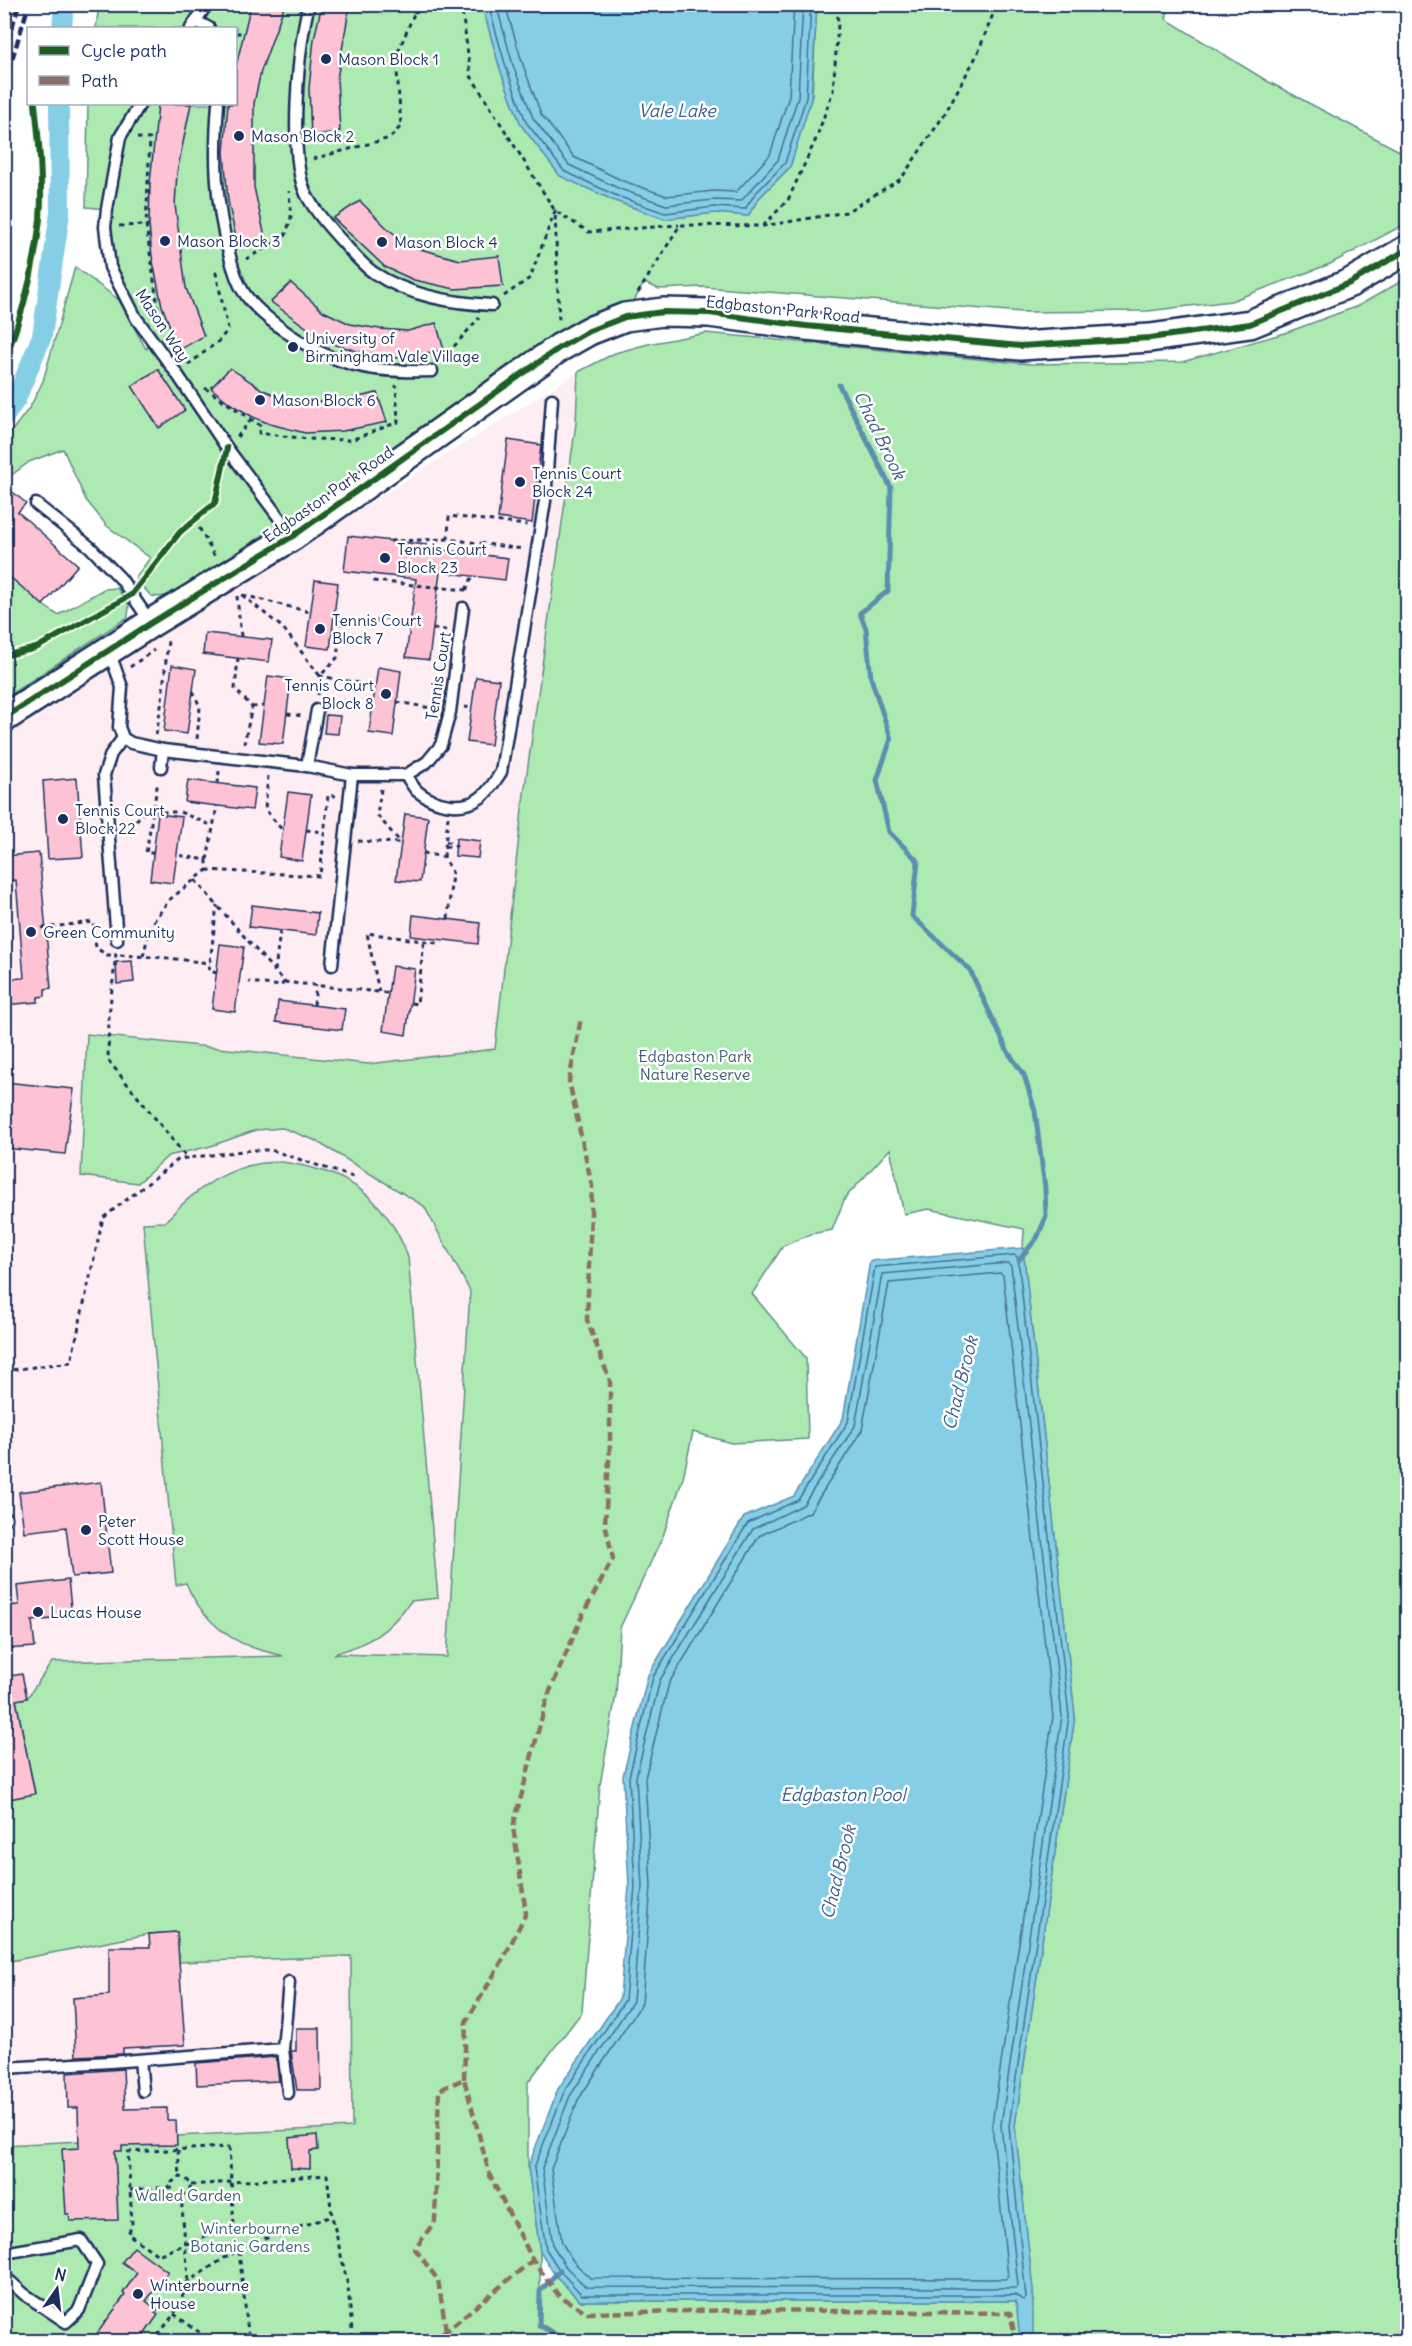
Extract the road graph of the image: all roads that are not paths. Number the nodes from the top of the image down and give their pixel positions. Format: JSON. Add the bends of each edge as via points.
{"nodes":[{"id":1,"x":207,"y":4,"type":"edge"},
{"id":2,"x":309,"y":4,"type":"edge"},
{"id":3,"x":194,"y":25,"type":"edge"},
{"id":4,"x":139,"y":105,"type":"edge"},
{"id":5,"x":218,"y":105,"type":"edge"},
{"id":6,"x":1407,"y":249,"type":"edge"},
{"id":7,"x":492,"y":305,"type":"road end"},
{"id":8,"x":432,"y":371,"type":"road end"},
{"id":9,"x":552,"y":399,"type":"dead end"},
{"id":10,"x":36,"y":504,"type":"dead end"},
{"id":11,"x":293,"y":536,"type":"junction"},
{"id":12,"x":463,"y":608,"type":"road end"},
{"id":13,"x":160,"y":631,"type":"junction"},
{"id":14,"x":109,"y":651,"type":"junction"},
{"id":15,"x":316,"y":710,"type":"road end"},
{"id":16,"x":4,"y":718,"type":"edge"},
{"id":17,"x":123,"y":738,"type":"junction"},
{"id":18,"x":158,"y":749,"type":"junction"},
{"id":19,"x":307,"y":766,"type":"junction"},
{"id":20,"x":161,"y":767,"type":"road end"},
{"id":21,"x":352,"y":775,"type":"junction"},
{"id":22,"x":406,"y":775,"type":"junction"},
{"id":23,"x":117,"y":940,"type":"road end"},
{"id":24,"x":332,"y":966,"type":"dead end"},
{"id":25,"x":289,"y":1982,"type":"dead end"},
{"id":26,"x":283,"y":2049,"type":"junction"},
{"id":27,"x":140,"y":2060,"type":"junction"},
{"id":28,"x":4,"y":2068,"type":"edge"},
{"id":29,"x":143,"y":2091,"type":"dead end"},
{"id":30,"x":288,"y":2093,"type":"dead end"},
{"id":31,"x":4,"y":2253,"type":"edge"},
{"id":32,"x":4,"y":2276,"type":"edge"}],
"edges":[{"from":1,"to":3,"type":"lane"},
{"from":2,"to":7,"type":"lane","via":[[296,92],[298,160],[306,193],[323,221],[374,273],[411,291],[456,303]]},
{"from":4,"to":11,"type":"lane","name":"Mason Way","via":[[120,137],[105,227],[110,267],[136,318]]},
{"from":5,"to":8,"type":"lane","via":[[218,202],[243,292],[266,317],[310,348],[356,367]]},
{"from":6,"to":11,"type":"street","name":"Edgbaston Park Road","via":[[1350,283],[1250,324],[1150,338],[1020,346],[709,313],[663,312],[625,317],[559,348]]},
{"from":9,"to":22,"type":"lane","via":[[545,501],[501,772],[481,798],[468,804],[448,805],[415,790]]},
{"from":10,"to":13,"type":"lane","via":[[90,547],[121,579]]},
{"from":11,"to":13,"type":"street","name":"Edgbaston Park Road","via":[[234,586]]},
{"from":12,"to":22,"type":"lane","name":"Tennis Court","via":[[450,712],[441,745],[427,762]]},
{"from":13,"to":14,"type":"street","name":"Edgbaston Park Road"},
{"from":14,"to":16,"type":"street","name":"Edgbaston Park Road"},
{"from":14,"to":17,"type":"lane","via":[[122,687],[119,727]]},
{"from":15,"to":19,"type":"lane"},
{"from":17,"to":18,"type":"lane"},
{"from":17,"to":23,"type":"lane","via":[[111,754],[104,775]]},
{"from":18,"to":19,"type":"lane"},
{"from":18,"to":20,"type":"lane"},
{"from":19,"to":21,"type":"lane"},
{"from":21,"to":22,"type":"lane"},
{"from":21,"to":24,"type":"lane"},
{"from":25,"to":26,"type":"lane"},
{"from":26,"to":27,"type":"lane"},
{"from":26,"to":30,"type":"lane"},
{"from":27,"to":28,"type":"lane"},
{"from":27,"to":29,"type":"lane"},
{"from":31,"to":32,"type":"lane","via":[[81,2240],[97,2264],[79,2310],[66,2322]]}]}
